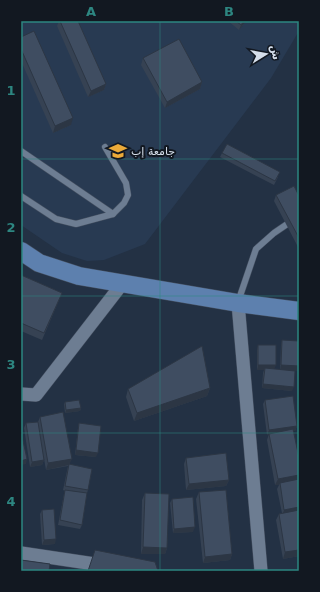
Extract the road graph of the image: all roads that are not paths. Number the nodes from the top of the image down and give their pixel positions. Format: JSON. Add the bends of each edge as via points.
{"nodes":[{"id":1,"x":106,"y":147,"type":"dead end"},
{"id":2,"x":21,"y":151,"type":"edge"},
{"id":3,"x":21,"y":196,"type":"edge"},
{"id":4,"x":113,"y":214,"type":"junction"},
{"id":5,"x":299,"y":216,"type":"edge"},
{"id":6,"x":21,"y":251,"type":"edge"},
{"id":7,"x":122,"y":284,"type":"junction"},
{"id":8,"x":238,"y":303,"type":"junction"},
{"id":9,"x":299,"y":311,"type":"edge"},
{"id":10,"x":21,"y":394,"type":"edge"},
{"id":11,"x":21,"y":553,"type":"edge"},
{"id":12,"x":89,"y":567,"type":"edge"},
{"id":13,"x":120,"y":567,"type":"edge"},
{"id":14,"x":261,"y":571,"type":"edge"}],
"edges":[{"from":1,"to":4,"type":"lane","via":[[126,183],[128,195]]},
{"from":2,"to":4,"type":"lane"},
{"from":3,"to":4,"type":"lane","via":[[56,219],[76,224]]},
{"from":5,"to":8,"type":"lane","via":[[256,249]]},
{"from":6,"to":7,"type":"main road","via":[[39,263],[72,274]]},
{"from":7,"to":8,"type":"main road"},
{"from":7,"to":10,"type":"street","via":[[36,395]]},
{"from":8,"to":9,"type":"main road"},
{"from":8,"to":14,"type":"street"},
{"from":11,"to":12,"type":"street"},
{"from":12,"to":13,"type":"street"}]}
